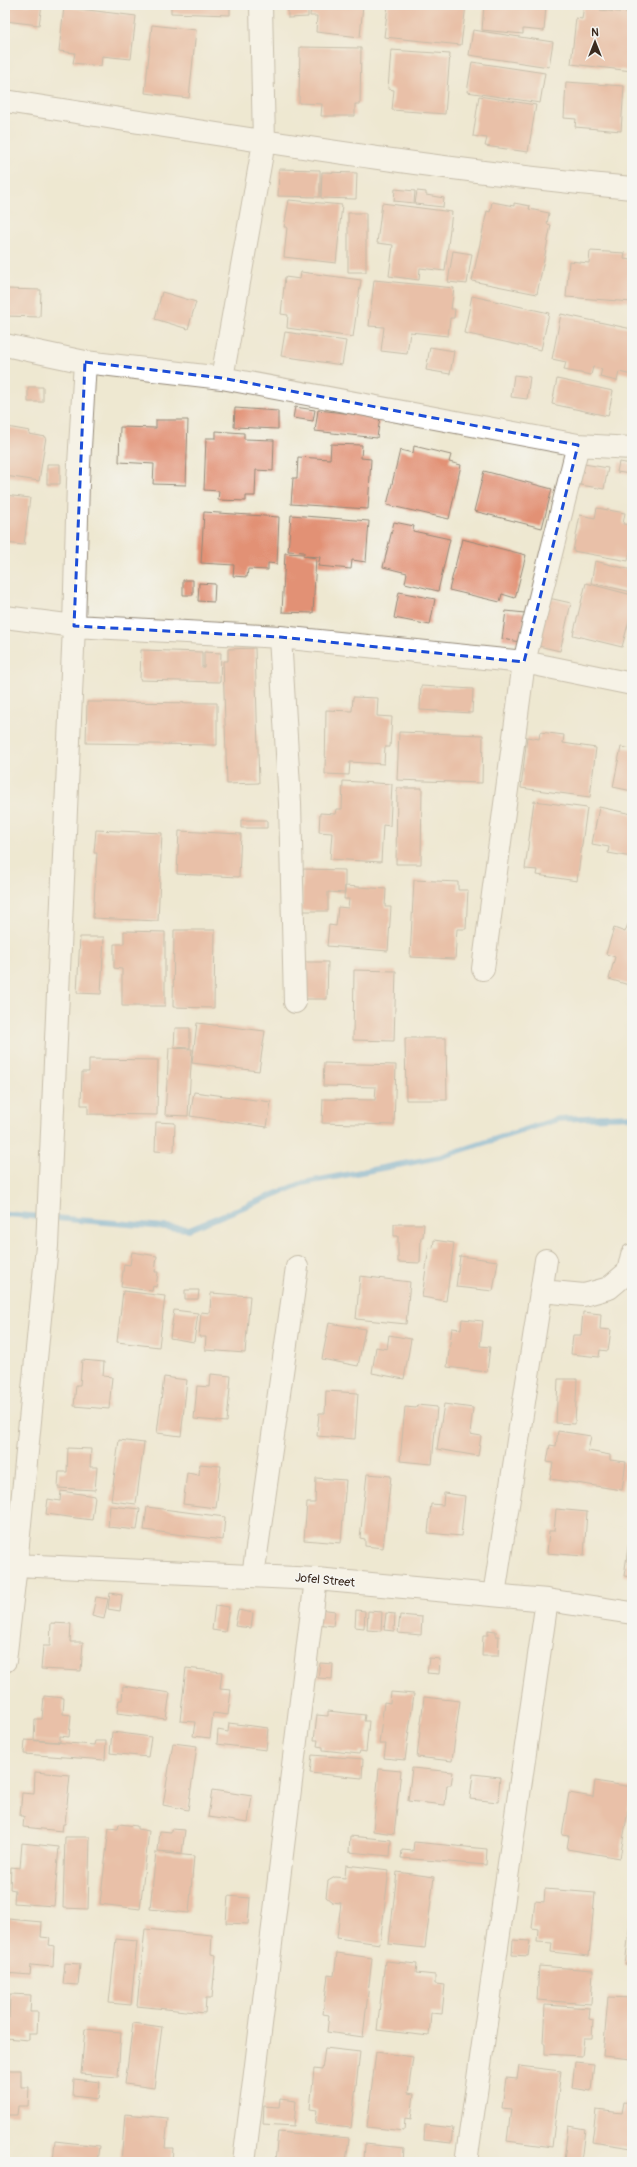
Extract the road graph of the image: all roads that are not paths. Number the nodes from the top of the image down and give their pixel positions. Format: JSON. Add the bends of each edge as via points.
{"nodes":[{"id":1,"x":261,"y":5,"type":"edge"},
{"id":2,"x":5,"y":101,"type":"edge"},
{"id":3,"x":264,"y":142,"type":"junction"},
{"id":4,"x":632,"y":188,"type":"edge"},
{"id":5,"x":5,"y":344,"type":"edge"},
{"id":6,"x":85,"y":362,"type":"junction"},
{"id":7,"x":222,"y":378,"type":"junction"},
{"id":8,"x":578,"y":445,"type":"junction"},
{"id":9,"x":632,"y":448,"type":"edge"},
{"id":10,"x":5,"y":616,"type":"edge"},
{"id":11,"x":74,"y":626,"type":"junction"},
{"id":12,"x":280,"y":637,"type":"junction"},
{"id":13,"x":524,"y":662,"type":"junction"},
{"id":14,"x":632,"y":684,"type":"edge"},
{"id":15,"x":483,"y":969,"type":"dead end"},
{"id":16,"x":295,"y":1002,"type":"dead end"},
{"id":17,"x":632,"y":1255,"type":"edge"},
{"id":18,"x":546,"y":1260,"type":"dead end"},
{"id":19,"x":297,"y":1267,"type":"dead end"},
{"id":20,"x":541,"y":1291,"type":"junction"},
{"id":21,"x":16,"y":1564,"type":"junction"},
{"id":22,"x":253,"y":1576,"type":"junction"},
{"id":23,"x":316,"y":1578,"type":"junction"},
{"id":24,"x":494,"y":1595,"type":"junction"},
{"id":25,"x":547,"y":1600,"type":"junction"},
{"id":26,"x":632,"y":1613,"type":"edge"},
{"id":27,"x":5,"y":1662,"type":"edge"},
{"id":28,"x":244,"y":2162,"type":"edge"},
{"id":29,"x":466,"y":2162,"type":"edge"}],
"edges":[{"from":1,"to":3,"type":"street"},
{"from":2,"to":3,"type":"street"},
{"from":3,"to":4,"type":"street","via":[[564,182]]},
{"from":3,"to":7,"type":"street"},
{"from":5,"to":6,"type":"street"},
{"from":6,"to":7,"type":"street"},
{"from":6,"to":11,"type":"street"},
{"from":7,"to":8,"type":"street"},
{"from":8,"to":9,"type":"street"},
{"from":8,"to":13,"type":"street"},
{"from":10,"to":11,"type":"street"},
{"from":11,"to":12,"type":"street"},
{"from":11,"to":21,"type":"street","via":[[46,1246]]},
{"from":12,"to":13,"type":"street"},
{"from":12,"to":16,"type":"street","via":[[290,803]]},
{"from":13,"to":14,"type":"street"},
{"from":13,"to":15,"type":"street"},
{"from":17,"to":20,"type":"street","via":[[628,1272],[609,1288],[584,1295]]},
{"from":18,"to":20,"type":"street"},
{"from":19,"to":22,"type":"street"},
{"from":20,"to":24,"type":"street"},
{"from":21,"to":22,"type":"street","name":"Jofel Street"},
{"from":21,"to":27,"type":"street"},
{"from":22,"to":23,"type":"street","name":"Jofel Street"},
{"from":23,"to":24,"type":"street","name":"Jofel Street"},
{"from":23,"to":28,"type":"street"},
{"from":24,"to":25,"type":"street","name":"Jofel Street"},
{"from":25,"to":26,"type":"street","name":"Jofel Street"},
{"from":25,"to":29,"type":"street"}]}
